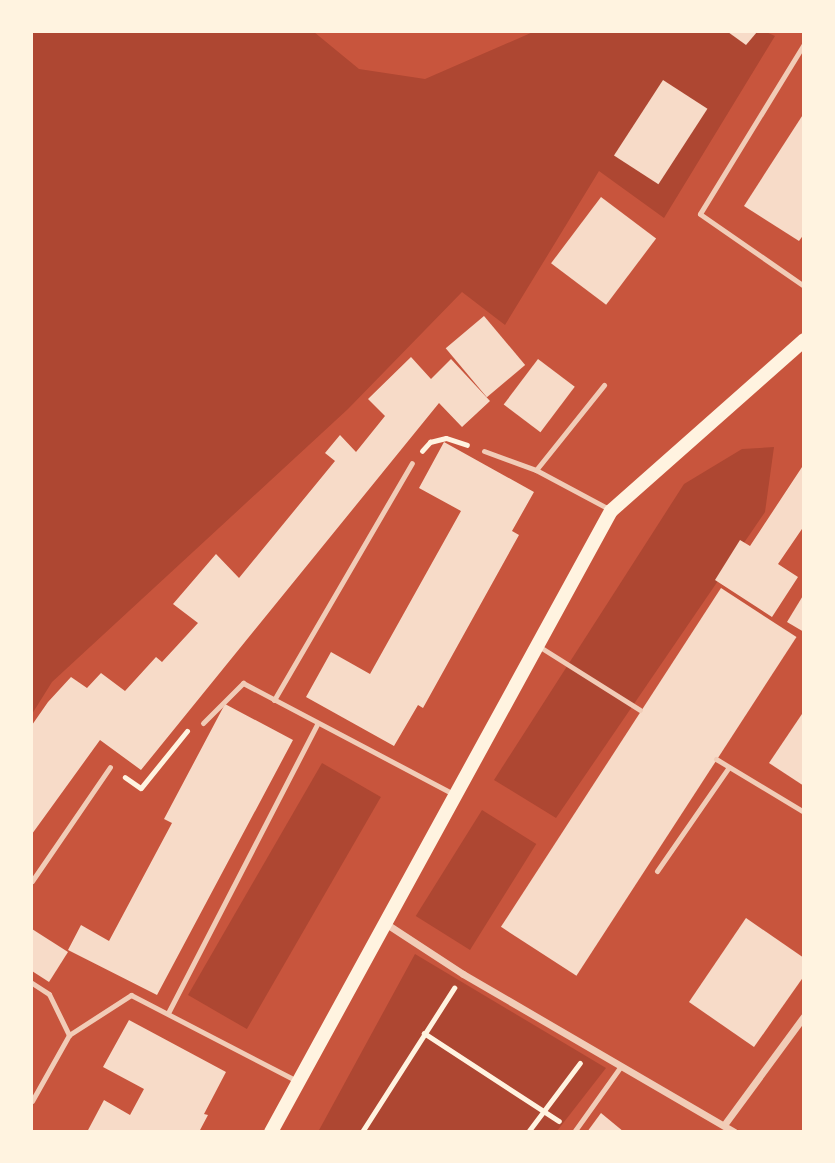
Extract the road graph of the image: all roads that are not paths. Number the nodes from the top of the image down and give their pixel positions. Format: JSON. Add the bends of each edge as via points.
{"nodes":[{"id":1,"x":803,"y":44,"type":"edge"},
{"id":2,"x":803,"y":286,"type":"edge"},
{"id":3,"x":803,"y":340,"type":"edge"},
{"id":4,"x":604,"y":385,"type":"dead end"},
{"id":5,"x":484,"y":451,"type":"road end"},
{"id":6,"x":412,"y":463,"type":"road end"},
{"id":7,"x":536,"y":470,"type":"junction"},
{"id":8,"x":611,"y":511,"type":"junction"},
{"id":9,"x":538,"y":645,"type":"junction"},
{"id":10,"x":274,"y":700,"type":"junction"},
{"id":11,"x":640,"y":710,"type":"dead end"},
{"id":12,"x":203,"y":723,"type":"road end"},
{"id":13,"x":318,"y":723,"type":"junction"},
{"id":14,"x":716,"y":759,"type":"dead end"},
{"id":15,"x":110,"y":767,"type":"road end"},
{"id":16,"x":729,"y":767,"type":"junction"},
{"id":17,"x":455,"y":795,"type":"junction"},
{"id":18,"x":803,"y":812,"type":"edge"},
{"id":19,"x":657,"y":871,"type":"dead end"},
{"id":20,"x":32,"y":881,"type":"edge"},
{"id":21,"x":385,"y":923,"type":"junction"},
{"id":22,"x":32,"y":983,"type":"edge"},
{"id":23,"x":167,"y":1013,"type":"junction"},
{"id":24,"x":803,"y":1016,"type":"edge"},
{"id":25,"x":69,"y":1035,"type":"junction"},
{"id":26,"x":621,"y":1066,"type":"junction"},
{"id":27,"x":299,"y":1081,"type":"junction"},
{"id":28,"x":32,"y":1101,"type":"edge"},
{"id":29,"x":722,"y":1128,"type":"edge"},
{"id":30,"x":575,"y":1131,"type":"edge"},
{"id":31,"x":271,"y":1132,"type":"edge"},
{"id":32,"x":734,"y":1132,"type":"edge"}],
"edges":[{"from":1,"to":2,"type":"lane","via":[[700,214]]},
{"from":3,"to":8,"type":"main road"},
{"from":4,"to":7,"type":"lane"},
{"from":5,"to":7,"type":"lane"},
{"from":6,"to":10,"type":"lane"},
{"from":7,"to":8,"type":"lane"},
{"from":8,"to":9,"type":"main road"},
{"from":9,"to":11,"type":"lane"},
{"from":9,"to":17,"type":"main road"},
{"from":10,"to":12,"type":"lane","via":[[243,683]]},
{"from":10,"to":13,"type":"lane"},
{"from":13,"to":17,"type":"lane"},
{"from":13,"to":23,"type":"lane"},
{"from":14,"to":16,"type":"lane"},
{"from":15,"to":20,"type":"lane"},
{"from":16,"to":18,"type":"lane"},
{"from":16,"to":19,"type":"lane"},
{"from":17,"to":21,"type":"main road"},
{"from":21,"to":26,"type":"street"},
{"from":21,"to":27,"type":"main road"},
{"from":22,"to":25,"type":"lane","via":[[50,994]]},
{"from":23,"to":25,"type":"lane","via":[[131,995]]},
{"from":23,"to":27,"type":"lane"},
{"from":24,"to":29,"type":"street"},
{"from":25,"to":28,"type":"lane"},
{"from":26,"to":29,"type":"street"},
{"from":26,"to":30,"type":"lane"},
{"from":27,"to":31,"type":"main road"},
{"from":29,"to":32,"type":"street"}]}
